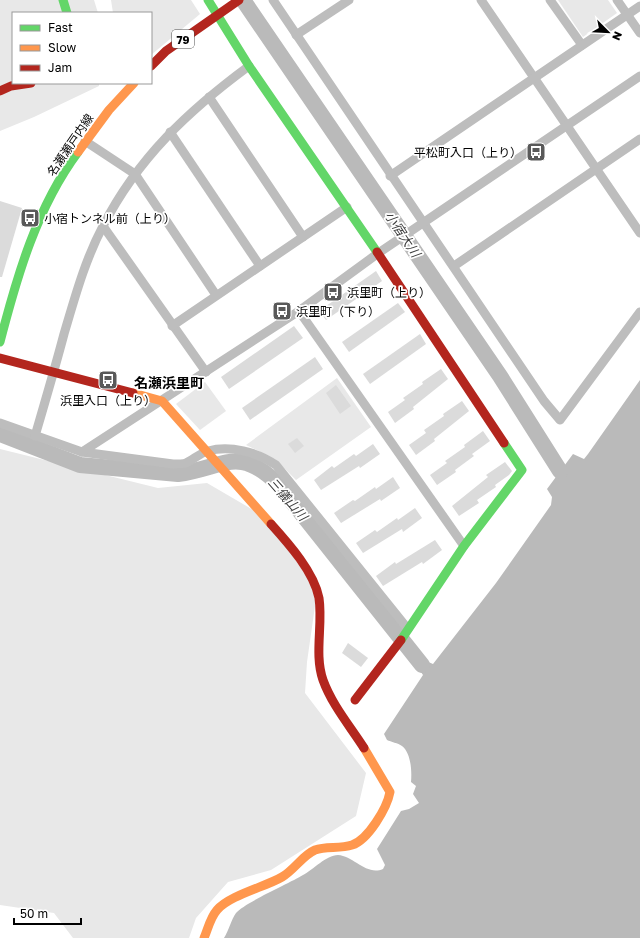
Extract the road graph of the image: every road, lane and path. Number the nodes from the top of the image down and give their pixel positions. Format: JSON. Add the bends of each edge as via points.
{"nodes":[{"id":1,"x":63,"y":0,"type":"edge"},
{"id":2,"x":208,"y":0,"type":"edge"},
{"id":3,"x":239,"y":0,"type":"edge"},
{"id":4,"x":273,"y":0,"type":"edge"},
{"id":5,"x":349,"y":0,"type":"edge"},
{"id":6,"x":481,"y":0,"type":"edge"},
{"id":7,"x":550,"y":0,"type":"edge"},
{"id":8,"x":617,"y":0,"type":"edge"},
{"id":9,"x":640,"y":6,"type":"edge"},
{"id":10,"x":67,"y":12,"type":"edge"},
{"id":11,"x":218,"y":14,"type":"junction"},
{"id":12,"x":627,"y":14,"type":"junction"},
{"id":13,"x":640,"y":33,"type":"edge"},
{"id":14,"x":296,"y":35,"type":"junction"},
{"id":15,"x":582,"y":45,"type":"junction"},
{"id":16,"x":152,"y":65,"type":"edge"},
{"id":17,"x":249,"y":66,"type":"junction"},
{"id":18,"x":640,"y":76,"type":"edge"},
{"id":19,"x":534,"y":78,"type":"junction"},
{"id":20,"x":24,"y":84,"type":"edge"},
{"id":21,"x":133,"y":84,"type":"edge"},
{"id":22,"x":0,"y":91,"type":"edge"},
{"id":23,"x":209,"y":97,"type":"junction"},
{"id":24,"x":566,"y":125,"type":"junction"},
{"id":25,"x":170,"y":132,"type":"junction"},
{"id":26,"x":640,"y":139,"type":"edge"},
{"id":27,"x":85,"y":141,"type":"junction"},
{"id":28,"x":596,"y":168,"type":"junction"},
{"id":29,"x":135,"y":174,"type":"junction"},
{"id":30,"x":390,"y":176,"type":"junction"},
{"id":31,"x":348,"y":207,"type":"junction"},
{"id":32,"x":423,"y":224,"type":"junction"},
{"id":33,"x":103,"y":226,"type":"junction"},
{"id":34,"x":640,"y":233,"type":"edge"},
{"id":35,"x":303,"y":237,"type":"junction"},
{"id":36,"x":380,"y":252,"type":"junction"},
{"id":37,"x":260,"y":266,"type":"junction"},
{"id":38,"x":454,"y":266,"type":"junction"},
{"id":39,"x":216,"y":295,"type":"junction"},
{"id":40,"x":299,"y":311,"type":"junction"},
{"id":41,"x":640,"y":312,"type":"edge"},
{"id":42,"x":172,"y":326,"type":"junction"},
{"id":43,"x":0,"y":342,"type":"edge"},
{"id":44,"x":0,"y":358,"type":"edge"},
{"id":45,"x":54,"y":371,"type":"junction"},
{"id":46,"x":206,"y":372,"type":"junction"},
{"id":47,"x":162,"y":401,"type":"junction"},
{"id":48,"x":0,"y":423,"type":"edge"},
{"id":49,"x":35,"y":436,"type":"junction"},
{"id":50,"x":82,"y":452,"type":"junction"},
{"id":51,"x":208,"y":453,"type":"junction"},
{"id":52,"x":464,"y":546,"type":"junction"},
{"id":53,"x":407,"y":630,"type":"junction"},
{"id":54,"x":355,"y":700,"type":"dead end"},
{"id":55,"x":204,"y":938,"type":"edge"}],
"edges":[{"from":1,"to":10,"type":"street"},
{"from":2,"to":11,"type":"street"},
{"from":3,"to":11,"type":"street","number":"79"},
{"from":4,"to":14,"type":"street"},
{"from":5,"to":14,"type":"street"},
{"from":6,"to":19,"type":"street"},
{"from":7,"to":15,"type":"street"},
{"from":8,"to":12,"type":"street"},
{"from":9,"to":12,"type":"street"},
{"from":11,"to":16,"type":"street","number":"79","via":[[166,51]]},
{"from":11,"to":17,"type":"street"},
{"from":12,"to":13,"type":"street"},
{"from":12,"to":15,"type":"street"},
{"from":14,"to":30,"type":"street"},
{"from":15,"to":19,"type":"street"},
{"from":17,"to":23,"type":"street"},
{"from":17,"to":31,"type":"street"},
{"from":18,"to":24,"type":"street"},
{"from":19,"to":24,"type":"street"},
{"from":19,"to":30,"type":"street"},
{"from":20,"to":22,"type":"street"},
{"from":21,"to":27,"type":"street","name":"名瀬瀬戸内線"},
{"from":23,"to":25,"type":"street"},
{"from":23,"to":35,"type":"street"},
{"from":24,"to":28,"type":"street"},
{"from":24,"to":32,"type":"street"},
{"from":25,"to":29,"type":"street"},
{"from":25,"to":37,"type":"street"},
{"from":26,"to":28,"type":"street"},
{"from":27,"to":29,"type":"street"},
{"from":27,"to":43,"type":"street","name":"名瀬瀬戸内線","via":[[63,172],[43,213],[18,274]]},
{"from":28,"to":34,"type":"street"},
{"from":28,"to":38,"type":"street"},
{"from":29,"to":33,"type":"street"},
{"from":29,"to":39,"type":"street"},
{"from":30,"to":32,"type":"street"},
{"from":31,"to":35,"type":"street"},
{"from":31,"to":36,"type":"street"},
{"from":32,"to":36,"type":"street"},
{"from":32,"to":38,"type":"street"},
{"from":33,"to":42,"type":"street"},
{"from":33,"to":45,"type":"street","via":[[80,280]]},
{"from":35,"to":37,"type":"street"},
{"from":36,"to":40,"type":"street"},
{"from":36,"to":52,"type":"street","via":[[522,470]]},
{"from":37,"to":39,"type":"street"},
{"from":38,"to":41,"type":"street","via":[[544,401],[560,420]]},
{"from":39,"to":42,"type":"street"},
{"from":40,"to":46,"type":"street"},
{"from":40,"to":52,"type":"street"},
{"from":42,"to":46,"type":"street"},
{"from":44,"to":45,"type":"street"},
{"from":45,"to":47,"type":"street"},
{"from":45,"to":49,"type":"street"},
{"from":46,"to":47,"type":"street"},
{"from":47,"to":50,"type":"street"},
{"from":47,"to":51,"type":"street"},
{"from":48,"to":49,"type":"street"},
{"from":49,"to":50,"type":"street"},
{"from":50,"to":51,"type":"street","via":[[173,464],[186,463]]},
{"from":51,"to":53,"type":"street","via":[[225,449],[245,451],[276,465]]},
{"from":51,"to":55,"type":"street","via":[[280,534],[314,580],[319,599],[319,653],[323,679],[335,704],[378,769],[390,792],[388,804],[360,840],[352,845],[316,850],[282,877],[249,891],[218,909]]},
{"from":52,"to":53,"type":"street"},
{"from":53,"to":54,"type":"street"}]}
